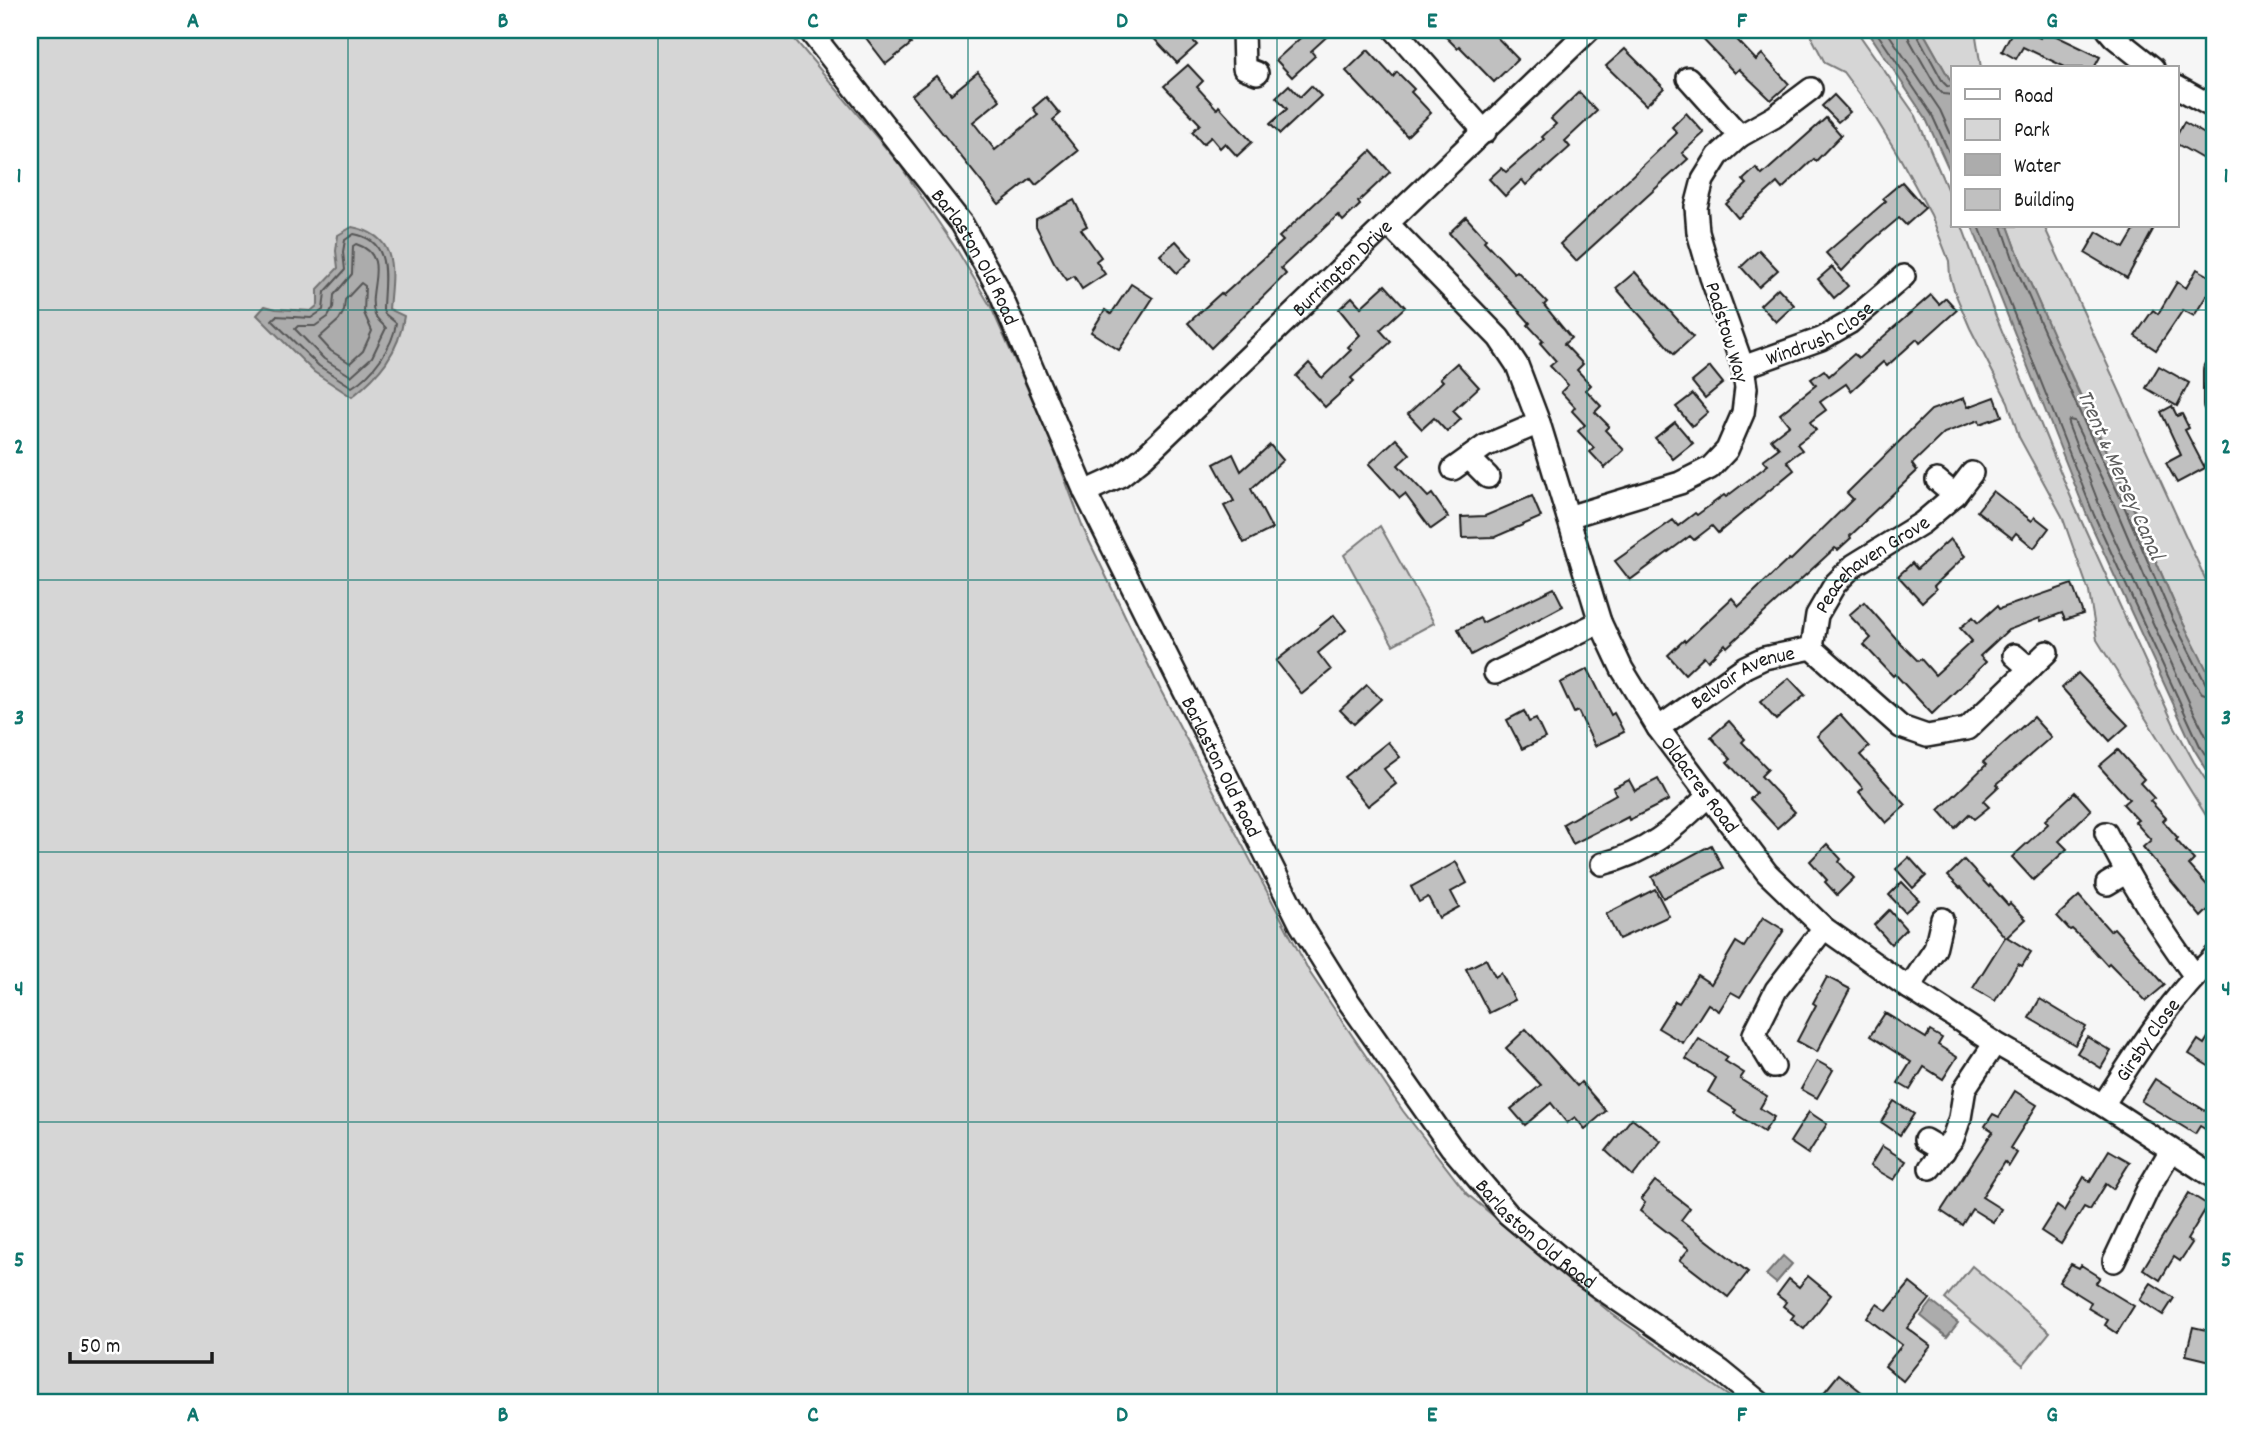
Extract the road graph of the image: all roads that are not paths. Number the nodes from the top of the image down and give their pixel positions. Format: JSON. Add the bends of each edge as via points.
{"nodes":[{"id":1,"x":809,"y":30,"type":"edge"},
{"id":2,"x":1243,"y":30,"type":"edge"},
{"id":3,"x":1395,"y":30,"type":"edge"},
{"id":4,"x":1589,"y":30,"type":"edge"},
{"id":5,"x":2108,"y":30,"type":"edge"},
{"id":6,"x":2150,"y":66,"type":"edge"},
{"id":7,"x":1244,"y":74,"type":"dead end"},
{"id":8,"x":1688,"y":78,"type":"dead end"},
{"id":9,"x":1811,"y":89,"type":"dead end"},
{"id":10,"x":2178,"y":89,"type":"edge"},
{"id":11,"x":2215,"y":108,"type":"edge"},
{"id":12,"x":1485,"y":132,"type":"junction"},
{"id":13,"x":1740,"y":135,"type":"junction"},
{"id":14,"x":1388,"y":224,"type":"junction"},
{"id":15,"x":1889,"y":280,"type":"dead end"},
{"id":16,"x":1743,"y":367,"type":"junction"},
{"id":17,"x":2215,"y":370,"type":"edge"},
{"id":18,"x":2215,"y":404,"type":"edge"},
{"id":19,"x":1539,"y":423,"type":"junction"},
{"id":20,"x":1972,"y":473,"type":"dead end"},
{"id":21,"x":1488,"y":477,"type":"dead end"},
{"id":22,"x":1937,"y":480,"type":"dead end"},
{"id":23,"x":1085,"y":492,"type":"junction"},
{"id":24,"x":1955,"y":495,"type":"junction"},
{"id":25,"x":1568,"y":517,"type":"junction"},
{"id":26,"x":1600,"y":622,"type":"junction"},
{"id":27,"x":1812,"y":648,"type":"junction"},
{"id":28,"x":2048,"y":652,"type":"dead end"},
{"id":29,"x":1495,"y":673,"type":"dead end"},
{"id":30,"x":1658,"y":728,"type":"junction"},
{"id":31,"x":1708,"y":796,"type":"junction"},
{"id":32,"x":2105,"y":833,"type":"dead end"},
{"id":33,"x":1617,"y":866,"type":"dead end"},
{"id":34,"x":2127,"y":872,"type":"junction"},
{"id":35,"x":2107,"y":884,"type":"dead end"},
{"id":36,"x":1824,"y":928,"type":"junction"},
{"id":37,"x":1945,"y":934,"type":"dead end"},
{"id":38,"x":2215,"y":956,"type":"edge"},
{"id":39,"x":2195,"y":976,"type":"junction"},
{"id":40,"x":1909,"y":988,"type":"junction"},
{"id":41,"x":1995,"y":1043,"type":"junction"},
{"id":42,"x":1774,"y":1067,"type":"dead end"},
{"id":43,"x":2103,"y":1105,"type":"junction"},
{"id":44,"x":1925,"y":1140,"type":"dead end"},
{"id":45,"x":2172,"y":1150,"type":"junction"},
{"id":46,"x":2215,"y":1178,"type":"edge"},
{"id":47,"x":2113,"y":1246,"type":"dead end"},
{"id":48,"x":1759,"y":1402,"type":"edge"}],
"edges":[{"from":1,"to":23,"type":"street","name":"Barlaston Old Road","via":[[962,224],[997,286]]},
{"from":2,"to":7,"type":"street"},
{"from":3,"to":12,"type":"street"},
{"from":4,"to":12,"type":"street","name":"Burrington Drive"},
{"from":5,"to":6,"type":"street"},
{"from":8,"to":13,"type":"street"},
{"from":9,"to":13,"type":"street","name":"Padstow Way"},
{"from":10,"to":11,"type":"street"},
{"from":12,"to":14,"type":"street","name":"Burrington Drive"},
{"from":13,"to":16,"type":"street","name":"Padstow Way","via":[[1718,156],[1703,180],[1696,207],[1711,277]]},
{"from":14,"to":19,"type":"street","name":"Oldacres Road","via":[[1499,338],[1517,365]]},
{"from":14,"to":23,"type":"street","name":"Burrington Drive","via":[[1144,457],[1120,476]]},
{"from":15,"to":16,"type":"street","name":"Windrush Close","via":[[1849,323]]},
{"from":16,"to":25,"type":"street","name":"Padstow Way","via":[[1743,413],[1727,450],[1710,468],[1680,483]]},
{"from":17,"to":18,"type":"street"},
{"from":19,"to":21,"type":"street","via":[[1485,446],[1461,464]]},
{"from":19,"to":25,"type":"street","name":"Oldacres Road"},
{"from":20,"to":24,"type":"street","name":"Peacehaven Grove"},
{"from":22,"to":24,"type":"street"},
{"from":23,"to":48,"type":"street","name":"Barlaston Old Road","via":[[1301,925],[1451,1147],[1507,1214],[1576,1271]]},
{"from":24,"to":27,"type":"street","name":"Peacehaven Grove","via":[[1922,523],[1854,565],[1835,584],[1817,615]]},
{"from":25,"to":26,"type":"street","name":"Oldacres Road"},
{"from":26,"to":29,"type":"street","via":[[1519,673]]},
{"from":26,"to":30,"type":"street","name":"Oldacres Road"},
{"from":27,"to":28,"type":"street","name":"Belvoir Avenue","via":[[1901,727],[1927,736],[1967,729],[2022,662]]},
{"from":27,"to":30,"type":"street","name":"Belvoir Avenue","via":[[1745,667]]},
{"from":30,"to":31,"type":"street","name":"Oldacres Road"},
{"from":31,"to":33,"type":"street","via":[[1665,836]]},
{"from":31,"to":36,"type":"street","name":"Oldacres Road","via":[[1767,873]]},
{"from":32,"to":34,"type":"street"},
{"from":34,"to":35,"type":"street"},
{"from":34,"to":39,"type":"street"},
{"from":36,"to":40,"type":"street","name":"Oldacres Road"},
{"from":36,"to":42,"type":"street","via":[[1744,1030]]},
{"from":37,"to":40,"type":"street"},
{"from":38,"to":39,"type":"street","name":"Girsby Close"},
{"from":39,"to":43,"type":"street","name":"Girsby Close","via":[[2153,1028]]},
{"from":40,"to":41,"type":"street","name":"Oldacres Road"},
{"from":41,"to":43,"type":"street","name":"Oldacres Road"},
{"from":41,"to":44,"type":"street","via":[[1965,1088],[1952,1138],[1937,1159]]},
{"from":43,"to":45,"type":"street","name":"Oldacres Road"},
{"from":45,"to":46,"type":"street","name":"Oldacres Road"},
{"from":45,"to":47,"type":"street"}]}
